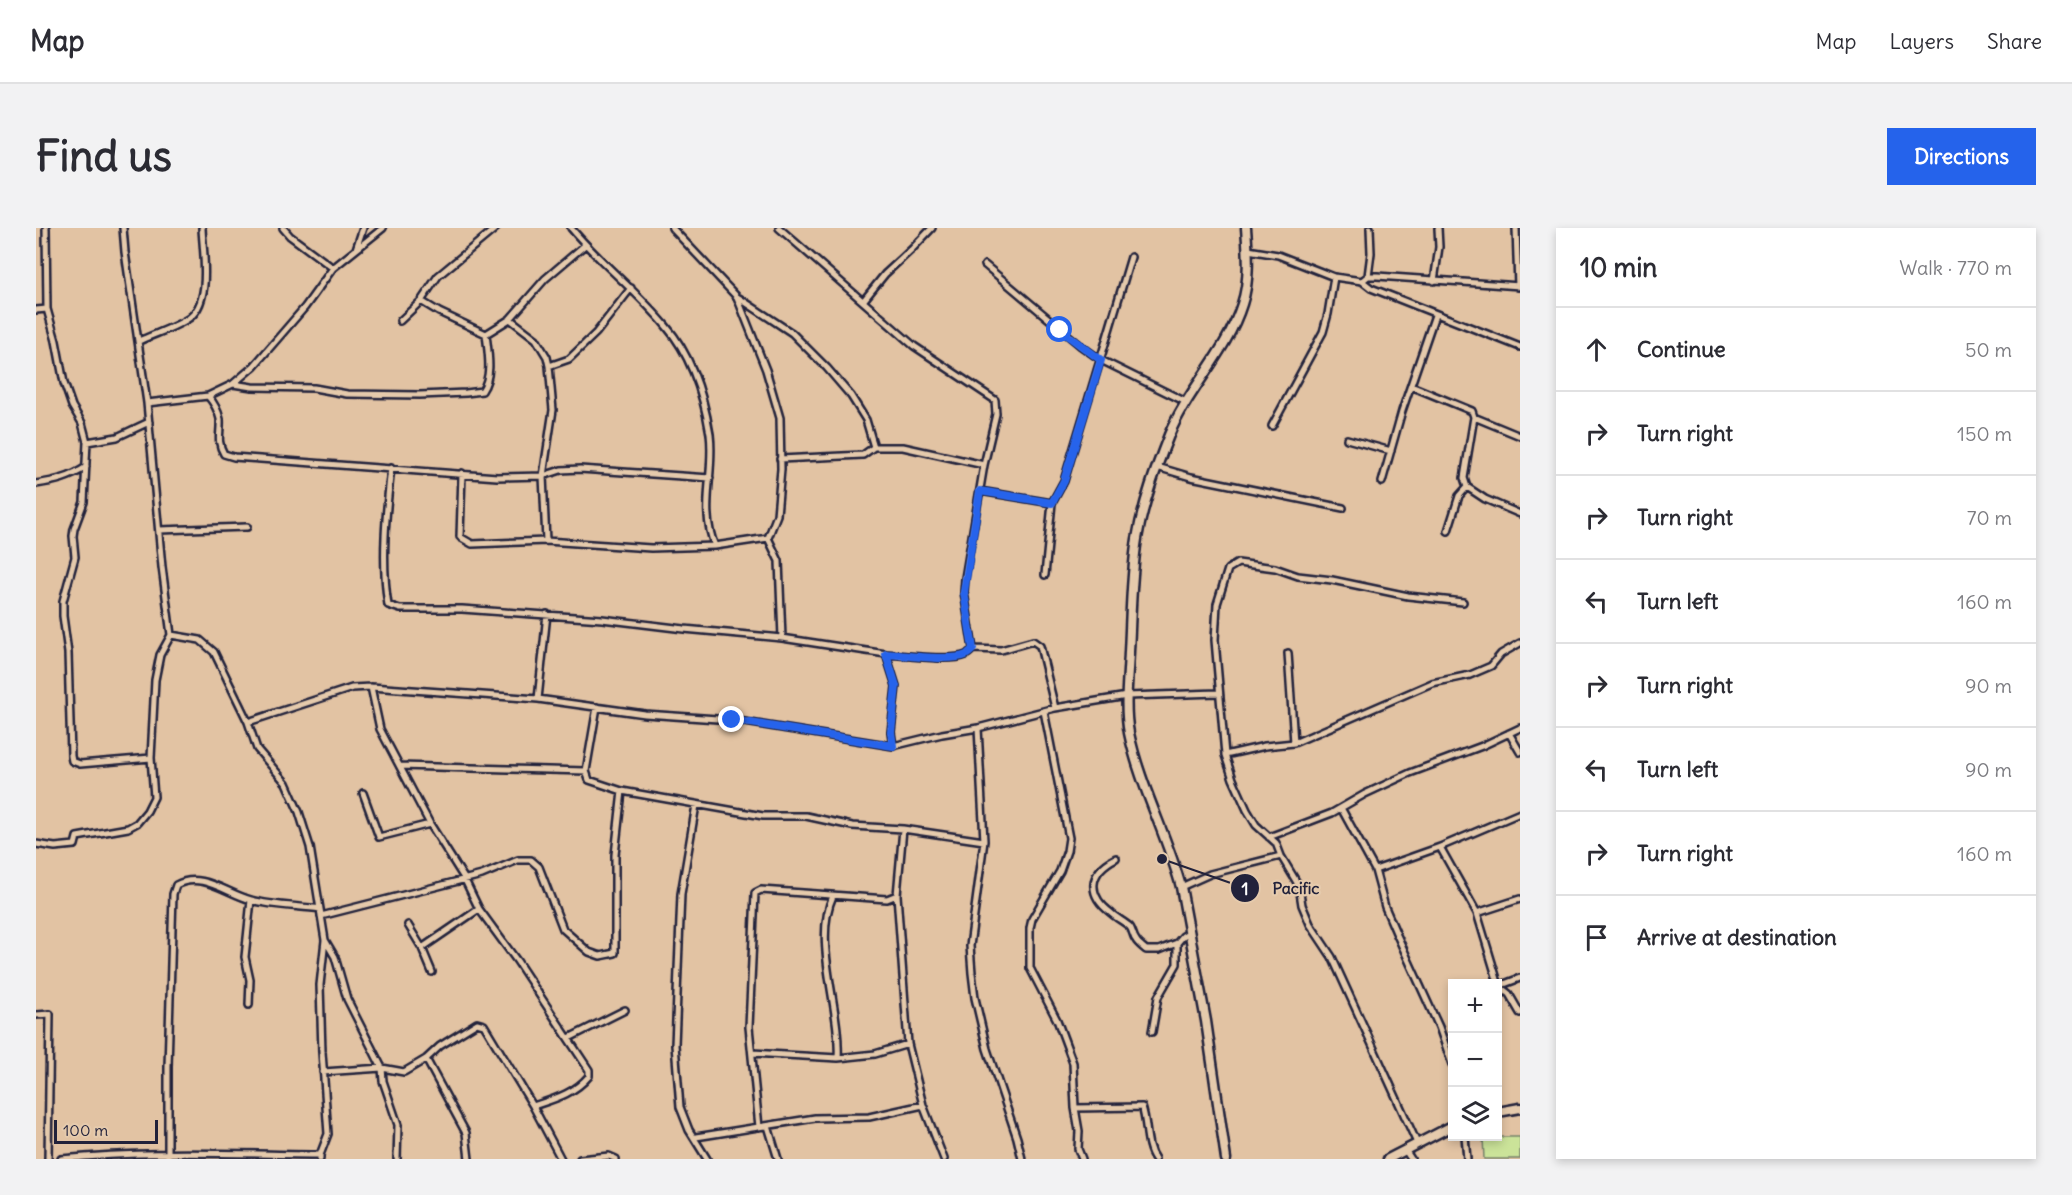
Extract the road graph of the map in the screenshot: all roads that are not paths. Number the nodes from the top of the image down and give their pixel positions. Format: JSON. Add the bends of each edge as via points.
{"nodes":[{"id":1,"x":46,"y":228,"type":"edge"},
{"id":2,"x":123,"y":228,"type":"edge"},
{"id":3,"x":202,"y":228,"type":"edge"},
{"id":4,"x":283,"y":228,"type":"edge"},
{"id":5,"x":363,"y":228,"type":"edge"},
{"id":6,"x":383,"y":228,"type":"edge"},
{"id":7,"x":485,"y":228,"type":"edge"},
{"id":8,"x":496,"y":228,"type":"edge"},
{"id":9,"x":571,"y":228,"type":"edge"},
{"id":10,"x":672,"y":228,"type":"edge"},
{"id":11,"x":779,"y":228,"type":"edge"},
{"id":12,"x":932,"y":228,"type":"edge"},
{"id":13,"x":1246,"y":228,"type":"edge"},
{"id":14,"x":1370,"y":228,"type":"edge"},
{"id":15,"x":1438,"y":228,"type":"edge"},
{"id":16,"x":1516,"y":228,"type":"edge"},
{"id":17,"x":489,"y":234,"type":"junction"},
{"id":18,"x":585,"y":245,"type":"junction"},
{"id":19,"x":1248,"y":250,"type":"junction"},
{"id":20,"x":356,"y":251,"type":"junction"},
{"id":21,"x":1131,"y":257,"type":"dead end"},
{"id":22,"x":985,"y":265,"type":"dead end"},
{"id":23,"x":333,"y":268,"type":"junction"},
{"id":24,"x":1368,"y":276,"type":"junction"},
{"id":25,"x":1334,"y":277,"type":"junction"},
{"id":26,"x":1362,"y":281,"type":"junction"},
{"id":27,"x":1434,"y":281,"type":"junction"},
{"id":28,"x":1519,"y":286,"type":"edge"},
{"id":29,"x":631,"y":288,"type":"junction"},
{"id":30,"x":737,"y":297,"type":"junction"},
{"id":31,"x":864,"y":300,"type":"junction"},
{"id":32,"x":421,"y":301,"type":"junction"},
{"id":33,"x":47,"y":309,"type":"junction"},
{"id":34,"x":36,"y":310,"type":"edge"},
{"id":35,"x":1436,"y":315,"type":"junction"},
{"id":36,"x":510,"y":320,"type":"junction"},
{"id":37,"x":400,"y":321,"type":"dead end"},
{"id":38,"x":486,"y":334,"type":"junction"},
{"id":39,"x":139,"y":341,"type":"junction"},
{"id":40,"x":1520,"y":347,"type":"edge"},
{"id":41,"x":1101,"y":360,"type":"junction"},
{"id":42,"x":549,"y":366,"type":"junction"},
{"id":43,"x":233,"y":384,"type":"junction"},
{"id":44,"x":1411,"y":387,"type":"junction"},
{"id":45,"x":208,"y":396,"type":"junction"},
{"id":46,"x":1186,"y":402,"type":"junction"},
{"id":47,"x":147,"y":403,"type":"junction"},
{"id":48,"x":1474,"y":417,"type":"junction"},
{"id":49,"x":149,"y":422,"type":"junction"},
{"id":50,"x":1272,"y":426,"type":"dead end"},
{"id":51,"x":1520,"y":436,"type":"edge"},
{"id":52,"x":1347,"y":439,"type":"dead end"},
{"id":53,"x":87,"y":442,"type":"junction"},
{"id":54,"x":874,"y":447,"type":"junction"},
{"id":55,"x":1391,"y":451,"type":"junction"},
{"id":56,"x":780,"y":459,"type":"junction"},
{"id":57,"x":984,"y":465,"type":"junction"},
{"id":58,"x":86,"y":467,"type":"junction"},
{"id":59,"x":1157,"y":467,"type":"junction"},
{"id":60,"x":391,"y":468,"type":"junction"},
{"id":61,"x":462,"y":473,"type":"junction"},
{"id":62,"x":543,"y":476,"type":"junction"},
{"id":63,"x":710,"y":478,"type":"junction"},
{"id":64,"x":1382,"y":482,"type":"dead end"},
{"id":65,"x":36,"y":484,"type":"edge"},
{"id":66,"x":1467,"y":487,"type":"junction"},
{"id":67,"x":980,"y":491,"type":"junction"},
{"id":68,"x":1052,"y":503,"type":"junction"},
{"id":69,"x":1343,"y":508,"type":"dead end"},
{"id":70,"x":1520,"y":514,"type":"edge"},
{"id":71,"x":248,"y":527,"type":"dead end"},
{"id":72,"x":159,"y":530,"type":"junction"},
{"id":73,"x":1448,"y":531,"type":"dead end"},
{"id":74,"x":768,"y":538,"type":"junction"},
{"id":75,"x":546,"y":541,"type":"junction"},
{"id":76,"x":715,"y":546,"type":"junction"},
{"id":77,"x":1045,"y":575,"type":"dead end"},
{"id":78,"x":1463,"y":602,"type":"dead end"},
{"id":79,"x":547,"y":614,"type":"junction"},
{"id":80,"x":171,"y":635,"type":"junction"},
{"id":81,"x":782,"y":638,"type":"junction"},
{"id":82,"x":1520,"y":643,"type":"edge"},
{"id":83,"x":973,"y":649,"type":"junction"},
{"id":84,"x":1288,"y":653,"type":"dead end"},
{"id":85,"x":886,"y":654,"type":"junction"},
{"id":86,"x":371,"y":687,"type":"junction"},
{"id":87,"x":1218,"y":693,"type":"junction"},
{"id":88,"x":1127,"y":696,"type":"junction"},
{"id":89,"x":538,"y":699,"type":"junction"},
{"id":90,"x":597,"y":707,"type":"junction"},
{"id":91,"x":1055,"y":708,"type":"junction"},
{"id":92,"x":1044,"y":711,"type":"junction"},
{"id":93,"x":248,"y":722,"type":"junction"},
{"id":94,"x":978,"y":728,"type":"junction"},
{"id":95,"x":1520,"y":728,"type":"edge"},
{"id":96,"x":1509,"y":733,"type":"junction"},
{"id":97,"x":1294,"y":743,"type":"junction"},
{"id":98,"x":893,"y":746,"type":"junction"},
{"id":99,"x":1520,"y":752,"type":"edge"},
{"id":100,"x":1225,"y":755,"type":"junction"},
{"id":101,"x":151,"y":758,"type":"junction"},
{"id":102,"x":400,"y":766,"type":"junction"},
{"id":103,"x":586,"y":771,"type":"junction"},
{"id":104,"x":622,"y":791,"type":"junction"},
{"id":105,"x":363,"y":793,"type":"dead end"},
{"id":106,"x":696,"y":806,"type":"junction"},
{"id":107,"x":1341,"y":808,"type":"junction"},
{"id":108,"x":1520,"y":813,"type":"edge"},
{"id":109,"x":430,"y":824,"type":"junction"},
{"id":110,"x":903,"y":829,"type":"junction"},
{"id":111,"x":1269,"y":837,"type":"junction"},
{"id":112,"x":984,"y":841,"type":"junction"},
{"id":113,"x":36,"y":844,"type":"edge"},
{"id":114,"x":1440,"y":847,"type":"junction"},
{"id":115,"x":1281,"y":856,"type":"junction"},
{"id":116,"x":1116,"y":858,"type":"dead end"},
{"id":117,"x":1375,"y":870,"type":"junction"},
{"id":118,"x":464,"y":878,"type":"junction"},
{"id":119,"x":1181,"y":887,"type":"junction"},
{"id":120,"x":897,"y":895,"type":"junction"},
{"id":121,"x":833,"y":896,"type":"junction"},
{"id":122,"x":1520,"y":899,"type":"edge"},
{"id":123,"x":251,"y":900,"type":"junction"},
{"id":124,"x":479,"y":909,"type":"junction"},
{"id":125,"x":321,"y":913,"type":"junction"},
{"id":126,"x":1477,"y":913,"type":"junction"},
{"id":127,"x":408,"y":926,"type":"dead end"},
{"id":128,"x":1190,"y":932,"type":"junction"},
{"id":129,"x":325,"y":940,"type":"junction"},
{"id":130,"x":1177,"y":943,"type":"junction"},
{"id":131,"x":422,"y":948,"type":"junction"},
{"id":132,"x":432,"y":972,"type":"dead end"},
{"id":133,"x":1520,"y":978,"type":"edge"},
{"id":134,"x":1497,"y":979,"type":"edge"},
{"id":135,"x":1502,"y":985,"type":"edge"},
{"id":136,"x":1502,"y":988,"type":"edge"},
{"id":137,"x":249,"y":1005,"type":"dead end"},
{"id":138,"x":625,"y":1010,"type":"dead end"},
{"id":139,"x":1520,"y":1014,"type":"edge"},
{"id":140,"x":36,"y":1015,"type":"edge"},
{"id":141,"x":1152,"y":1032,"type":"dead end"},
{"id":142,"x":570,"y":1038,"type":"junction"},
{"id":143,"x":908,"y":1044,"type":"junction"},
{"id":144,"x":752,"y":1053,"type":"junction"},
{"id":145,"x":1448,"y":1053,"type":"edge"},
{"id":146,"x":838,"y":1058,"type":"junction"},
{"id":147,"x":426,"y":1059,"type":"junction"},
{"id":148,"x":382,"y":1068,"type":"junction"},
{"id":149,"x":323,"y":1072,"type":"junction"},
{"id":150,"x":923,"y":1105,"type":"junction"},
{"id":151,"x":533,"y":1106,"type":"junction"},
{"id":152,"x":1075,"y":1108,"type":"junction"},
{"id":153,"x":1520,"y":1108,"type":"edge"},
{"id":154,"x":1502,"y":1111,"type":"edge"},
{"id":155,"x":768,"y":1126,"type":"junction"},
{"id":156,"x":759,"y":1127,"type":"junction"},
{"id":157,"x":1448,"y":1128,"type":"edge"},
{"id":158,"x":696,"y":1137,"type":"junction"},
{"id":159,"x":1465,"y":1141,"type":"edge"},
{"id":160,"x":1417,"y":1143,"type":"junction"},
{"id":161,"x":1405,"y":1150,"type":"junction"},
{"id":162,"x":168,"y":1156,"type":"edge"},
{"id":163,"x":244,"y":1156,"type":"edge"},
{"id":164,"x":320,"y":1157,"type":"edge"},
{"id":165,"x":48,"y":1159,"type":"edge"},
{"id":166,"x":61,"y":1159,"type":"edge"},
{"id":167,"x":397,"y":1159,"type":"edge"},
{"id":168,"x":469,"y":1159,"type":"edge"},
{"id":169,"x":561,"y":1159,"type":"edge"},
{"id":170,"x":580,"y":1159,"type":"edge"},
{"id":171,"x":616,"y":1159,"type":"edge"},
{"id":172,"x":708,"y":1159,"type":"edge"},
{"id":173,"x":778,"y":1159,"type":"edge"},
{"id":174,"x":944,"y":1159,"type":"edge"},
{"id":175,"x":1022,"y":1159,"type":"edge"},
{"id":176,"x":1082,"y":1159,"type":"edge"},
{"id":177,"x":1155,"y":1159,"type":"edge"},
{"id":178,"x":1226,"y":1159,"type":"edge"},
{"id":179,"x":1388,"y":1159,"type":"edge"},
{"id":180,"x":1411,"y":1159,"type":"edge"},
{"id":181,"x":1467,"y":1159,"type":"edge"}],
"edges":[{"from":1,"to":33,"type":"street"},
{"from":2,"to":39,"type":"street"},
{"from":3,"to":39,"type":"street","via":[[201,303],[188,319]]},
{"from":4,"to":23,"type":"street"},
{"from":5,"to":20,"type":"street"},
{"from":6,"to":20,"type":"street"},
{"from":7,"to":17,"type":"street"},
{"from":8,"to":17,"type":"street"},
{"from":9,"to":18,"type":"street"},
{"from":10,"to":30,"type":"street"},
{"from":11,"to":31,"type":"street"},
{"from":12,"to":31,"type":"street","via":[[885,273]]},
{"from":13,"to":19,"type":"main road"},
{"from":14,"to":24,"type":"street"},
{"from":15,"to":27,"type":"street"},
{"from":16,"to":28,"type":"street"},
{"from":17,"to":32,"type":"street","via":[[438,276]]},
{"from":18,"to":29,"type":"street"},
{"from":18,"to":36,"type":"street","via":[[545,279]]},
{"from":19,"to":25,"type":"street","via":[[1278,255]]},
{"from":19,"to":46,"type":"main road","via":[[1242,304],[1224,342]]},
{"from":20,"to":23,"type":"street"},
{"from":21,"to":41,"type":"street"},
{"from":22,"to":41,"type":"street"},
{"from":23,"to":43,"type":"street","via":[[298,315]]},
{"from":24,"to":26,"type":"street"},
{"from":24,"to":27,"type":"street"},
{"from":25,"to":26,"type":"street"},
{"from":25,"to":50,"type":"street","via":[[1323,332]]},
{"from":26,"to":35,"type":"street"},
{"from":27,"to":28,"type":"street"},
{"from":29,"to":42,"type":"street","via":[[596,333],[569,359]]},
{"from":29,"to":63,"type":"street","via":[[668,327],[702,392],[712,447]]},
{"from":30,"to":54,"type":"street","via":[[792,333],[827,368],[866,420]]},
{"from":30,"to":56,"type":"street","via":[[780,418]]},
{"from":31,"to":57,"type":"street","via":[[914,346],[995,400],[996,414]]},
{"from":32,"to":37,"type":"street"},
{"from":32,"to":38,"type":"street"},
{"from":33,"to":34,"type":"street"},
{"from":33,"to":53,"type":"street","via":[[64,383]]},
{"from":35,"to":40,"type":"street"},
{"from":35,"to":44,"type":"street"},
{"from":36,"to":38,"type":"street"},
{"from":36,"to":42,"type":"street","via":[[536,339]]},
{"from":38,"to":43,"type":"street","via":[[489,370],[482,391],[347,394],[314,388]]},
{"from":39,"to":47,"type":"street"},
{"from":41,"to":46,"type":"street"},
{"from":41,"to":68,"type":"street","via":[[1064,481]]},
{"from":42,"to":62,"type":"street","via":[[553,410]]},
{"from":43,"to":45,"type":"street"},
{"from":44,"to":48,"type":"street","via":[[1465,407]]},
{"from":44,"to":55,"type":"street"},
{"from":45,"to":47,"type":"street"},
{"from":45,"to":60,"type":"street","via":[[220,419],[219,445],[224,454]]},
{"from":46,"to":59,"type":"main road"},
{"from":47,"to":49,"type":"street"},
{"from":48,"to":51,"type":"street"},
{"from":48,"to":66,"type":"street","via":[[1464,478]]},
{"from":49,"to":53,"type":"street","via":[[117,436]]},
{"from":49,"to":72,"type":"street"},
{"from":52,"to":55,"type":"street"},
{"from":53,"to":58,"type":"street"},
{"from":54,"to":56,"type":"street","via":[[863,455]]},
{"from":54,"to":57,"type":"street","via":[[903,447]]},
{"from":55,"to":64,"type":"street"},
{"from":56,"to":74,"type":"street","via":[[777,514]]},
{"from":57,"to":67,"type":"street"},
{"from":58,"to":65,"type":"street","via":[[59,480]]},
{"from":58,"to":101,"type":"street","via":[[84,502],[73,536],[75,557],[63,601],[69,653],[72,761],[80,764]]},
{"from":59,"to":69,"type":"street"},
{"from":59,"to":88,"type":"main road","via":[[1137,538]]},
{"from":60,"to":61,"type":"street"},
{"from":60,"to":79,"type":"street","via":[[386,555],[388,605],[400,609]]},
{"from":61,"to":62,"type":"street"},
{"from":61,"to":75,"type":"street","via":[[460,537],[472,544]]},
{"from":62,"to":63,"type":"street","via":[[580,469]]},
{"from":62,"to":75,"type":"street"},
{"from":63,"to":76,"type":"street","via":[[707,520]]},
{"from":66,"to":70,"type":"street"},
{"from":66,"to":73,"type":"street","via":[[1459,496]]},
{"from":67,"to":68,"type":"street"},
{"from":67,"to":83,"type":"street","via":[[964,592]]},
{"from":68,"to":77,"type":"street"},
{"from":71,"to":72,"type":"street"},
{"from":72,"to":80,"type":"street"},
{"from":74,"to":76,"type":"street"},
{"from":74,"to":81,"type":"street","via":[[779,561]]},
{"from":75,"to":76,"type":"street","via":[[651,548]]},
{"from":78,"to":87,"type":"street","via":[[1408,596],[1238,563],[1228,569],[1217,604]]},
{"from":79,"to":81,"type":"street"},
{"from":79,"to":89,"type":"street"},
{"from":80,"to":93,"type":"street","via":[[200,640],[214,652]]},
{"from":80,"to":101,"type":"street","via":[[160,655],[155,680]]},
{"from":81,"to":85,"type":"street"},
{"from":82,"to":97,"type":"street","via":[[1501,654],[1491,666],[1432,683]]},
{"from":83,"to":85,"type":"street","via":[[967,655],[928,658]]},
{"from":83,"to":91,"type":"street","via":[[1001,650],[1033,641],[1040,646]]},
{"from":84,"to":97,"type":"street"},
{"from":85,"to":98,"type":"street","via":[[896,686]]},
{"from":86,"to":89,"type":"street"},
{"from":86,"to":93,"type":"street","via":[[352,688]]},
{"from":86,"to":102,"type":"street","via":[[380,729]]},
{"from":87,"to":88,"type":"street"},
{"from":87,"to":100,"type":"street"},
{"from":88,"to":91,"type":"street"},
{"from":88,"to":119,"type":"main road","via":[[1129,732],[1136,760]]},
{"from":89,"to":90,"type":"street"},
{"from":90,"to":98,"type":"street","via":[[732,720]]},
{"from":90,"to":103,"type":"street"},
{"from":91,"to":92,"type":"street"},
{"from":92,"to":94,"type":"street"},
{"from":92,"to":152,"type":"street","via":[[1069,838],[1059,871],[1032,919],[1030,968],[1057,1020],[1073,1063]]},
{"from":93,"to":125,"type":"street","via":[[257,749],[286,783],[299,812],[310,847]]},
{"from":94,"to":98,"type":"street"},
{"from":94,"to":112,"type":"street"},
{"from":95,"to":96,"type":"street"},
{"from":96,"to":99,"type":"street"},
{"from":96,"to":107,"type":"street","via":[[1410,773]]},
{"from":97,"to":100,"type":"street"},
{"from":100,"to":111,"type":"street","via":[[1247,810]]},
{"from":101,"to":113,"type":"street","via":[[154,797],[137,823],[129,828],[77,837],[75,844]]},
{"from":102,"to":103,"type":"street"},
{"from":102,"to":109,"type":"street"},
{"from":103,"to":104,"type":"street","via":[[589,780]]},
{"from":104,"to":106,"type":"street"},
{"from":104,"to":118,"type":"street","via":[[615,855],[615,954],[600,956],[589,952],[563,928],[539,867],[531,860],[518,860]]},
{"from":105,"to":109,"type":"street","via":[[379,837]]},
{"from":106,"to":110,"type":"street"},
{"from":106,"to":158,"type":"street","via":[[681,894],[675,1045],[680,1107]]},
{"from":107,"to":111,"type":"street"},
{"from":107,"to":117,"type":"street"},
{"from":108,"to":114,"type":"street"},
{"from":109,"to":118,"type":"street"},
{"from":110,"to":112,"type":"street"},
{"from":110,"to":120,"type":"street"},
{"from":111,"to":115,"type":"street"},
{"from":112,"to":175,"type":"street","via":[[970,946],[973,981],[987,1049]]},
{"from":114,"to":117,"type":"street"},
{"from":114,"to":126,"type":"street"},
{"from":115,"to":119,"type":"street","via":[[1210,874]]},
{"from":115,"to":160,"type":"street","via":[[1299,886],[1310,924],[1332,957]]},
{"from":116,"to":130,"type":"street","via":[[1096,875],[1095,895],[1130,928],[1146,950]]},
{"from":117,"to":145,"type":"street","via":[[1397,935]]},
{"from":118,"to":124,"type":"street"},
{"from":118,"to":125,"type":"street","via":[[408,895]]},
{"from":119,"to":128,"type":"main road"},
{"from":120,"to":121,"type":"street","via":[[887,899]]},
{"from":120,"to":143,"type":"street"},
{"from":121,"to":144,"type":"street","via":[[761,890],[755,893],[749,1027]]},
{"from":121,"to":146,"type":"street","via":[[826,910],[827,971],[839,1038]]},
{"from":122,"to":126,"type":"street"},
{"from":123,"to":125,"type":"street"},
{"from":123,"to":137,"type":"street","via":[[245,957],[250,980]]},
{"from":123,"to":162,"type":"street","via":[[192,880],[176,885]]},
{"from":124,"to":131,"type":"street"},
{"from":124,"to":142,"type":"street"},
{"from":125,"to":129,"type":"street"},
{"from":126,"to":134,"type":"street"},
{"from":127,"to":131,"type":"street"},
{"from":128,"to":130,"type":"street"},
{"from":128,"to":178,"type":"main road"},
{"from":129,"to":148,"type":"street","via":[[335,957],[346,999]]},
{"from":129,"to":149,"type":"street","via":[[320,985]]},
{"from":130,"to":141,"type":"street","via":[[1177,964],[1158,997]]},
{"from":131,"to":132,"type":"street"},
{"from":133,"to":135,"type":"street"},
{"from":136,"to":139,"type":"street"},
{"from":138,"to":142,"type":"street"},
{"from":140,"to":165,"type":"street","via":[[50,1014]]},
{"from":142,"to":151,"type":"street","via":[[589,1076],[566,1095]]},
{"from":143,"to":146,"type":"street","via":[[875,1054]]},
{"from":143,"to":150,"type":"street"},
{"from":144,"to":146,"type":"street"},
{"from":144,"to":156,"type":"street"},
{"from":147,"to":148,"type":"street","via":[[404,1072]]},
{"from":147,"to":151,"type":"street","via":[[470,1027],[484,1025]]},
{"from":147,"to":168,"type":"street","via":[[466,1133]]},
{"from":148,"to":149,"type":"street"},
{"from":148,"to":167,"type":"street","via":[[398,1125]]},
{"from":149,"to":164,"type":"street","via":[[328,1134]]},
{"from":150,"to":155,"type":"street","via":[[869,1117],[815,1118]]},
{"from":150,"to":174,"type":"street"},
{"from":151,"to":169,"type":"street"},
{"from":152,"to":176,"type":"street"},
{"from":152,"to":177,"type":"street","via":[[1142,1107],[1150,1153]]},
{"from":153,"to":154,"type":"main road"},
{"from":155,"to":156,"type":"street"},
{"from":155,"to":173,"type":"street"},
{"from":156,"to":158,"type":"street"},
{"from":157,"to":160,"type":"main road"},
{"from":158,"to":172,"type":"street"},
{"from":159,"to":181,"type":"street"},
{"from":160,"to":161,"type":"main road"},
{"from":161,"to":179,"type":"main road"},
{"from":161,"to":180,"type":"street"},
{"from":162,"to":163,"type":"street"},
{"from":162,"to":166,"type":"street","via":[[121,1154]]},
{"from":163,"to":164,"type":"street"},
{"from":170,"to":171,"type":"street"}]}
